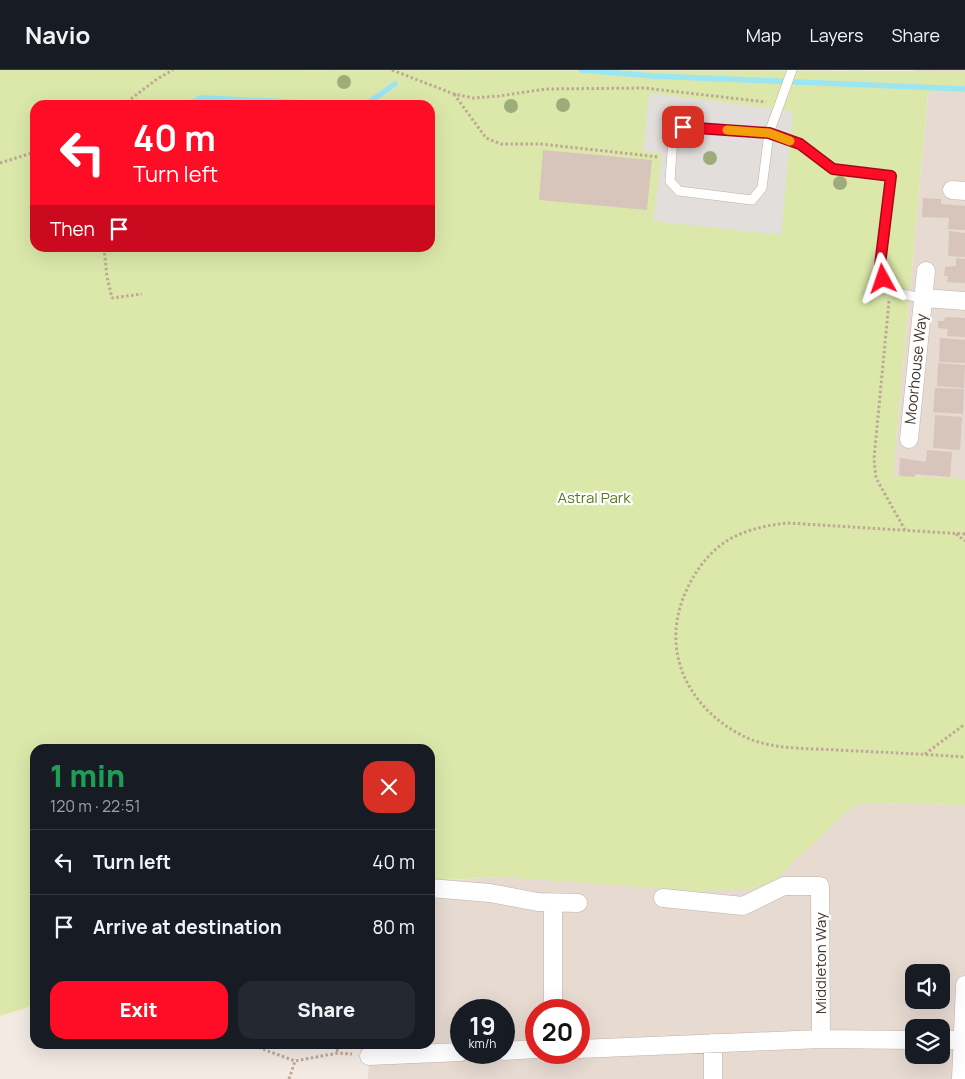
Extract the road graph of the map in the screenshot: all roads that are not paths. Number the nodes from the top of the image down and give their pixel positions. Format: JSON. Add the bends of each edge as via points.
{"nodes":[{"id":1,"x":792,"y":70,"type":"edge"},
{"id":2,"x":769,"y":133,"type":"junction"},
{"id":3,"x":926,"y":271,"type":"dead end"},
{"id":4,"x":924,"y":298,"type":"junction"},
{"id":5,"x":965,"y":301,"type":"edge"},
{"id":6,"x":909,"y":439,"type":"dead end"},
{"id":7,"x":435,"y":888,"type":"edge"},
{"id":8,"x":663,"y":898,"type":"dead end"},
{"id":9,"x":553,"y":903,"type":"junction"},
{"id":10,"x":578,"y":903,"type":"dead end"},
{"id":11,"x":965,"y":985,"type":"edge"},
{"id":12,"x":553,"y":999,"type":"edge"},
{"id":13,"x":964,"y":1010,"type":"edge"},
{"id":14,"x":821,"y":1039,"type":"junction"},
{"id":15,"x":905,"y":1040,"type":"edge"},
{"id":16,"x":950,"y":1040,"type":"edge"},
{"id":17,"x":962,"y":1040,"type":"junction"},
{"id":18,"x":713,"y":1043,"type":"junction"},
{"id":19,"x":590,"y":1049,"type":"edge"},
{"id":20,"x":450,"y":1052,"type":"edge"},
{"id":21,"x":369,"y":1056,"type":"road end"},
{"id":22,"x":962,"y":1078,"type":"edge"},
{"id":23,"x":713,"y":1079,"type":"edge"}],
"edges":[{"from":1,"to":2,"type":"lane"},
{"from":2,"to":2,"type":"lane","via":[[762,188],[752,200],[679,191],[670,181],[673,138],[683,127]]},
{"from":2,"to":4,"type":"lane","via":[[800,144],[833,169],[891,176],[880,265],[883,279],[890,288]]},
{"from":3,"to":4,"type":"street","name":"Moorhouse Way"},
{"from":4,"to":5,"type":"street","name":"Moorhouse Way"},
{"from":4,"to":6,"type":"street","name":"Moorhouse Way"},
{"from":7,"to":9,"type":"street"},
{"from":8,"to":14,"type":"street","name":"Middleton Way","via":[[743,906],[784,886],[820,886]]},
{"from":9,"to":10,"type":"street"},
{"from":9,"to":12,"type":"street"},
{"from":11,"to":13,"type":"street"},
{"from":13,"to":17,"type":"street"},
{"from":14,"to":15,"type":"street"},
{"from":14,"to":18,"type":"street"},
{"from":16,"to":17,"type":"street"},
{"from":17,"to":22,"type":"street"},
{"from":18,"to":19,"type":"street"},
{"from":18,"to":23,"type":"street"},
{"from":20,"to":21,"type":"street"}]}
